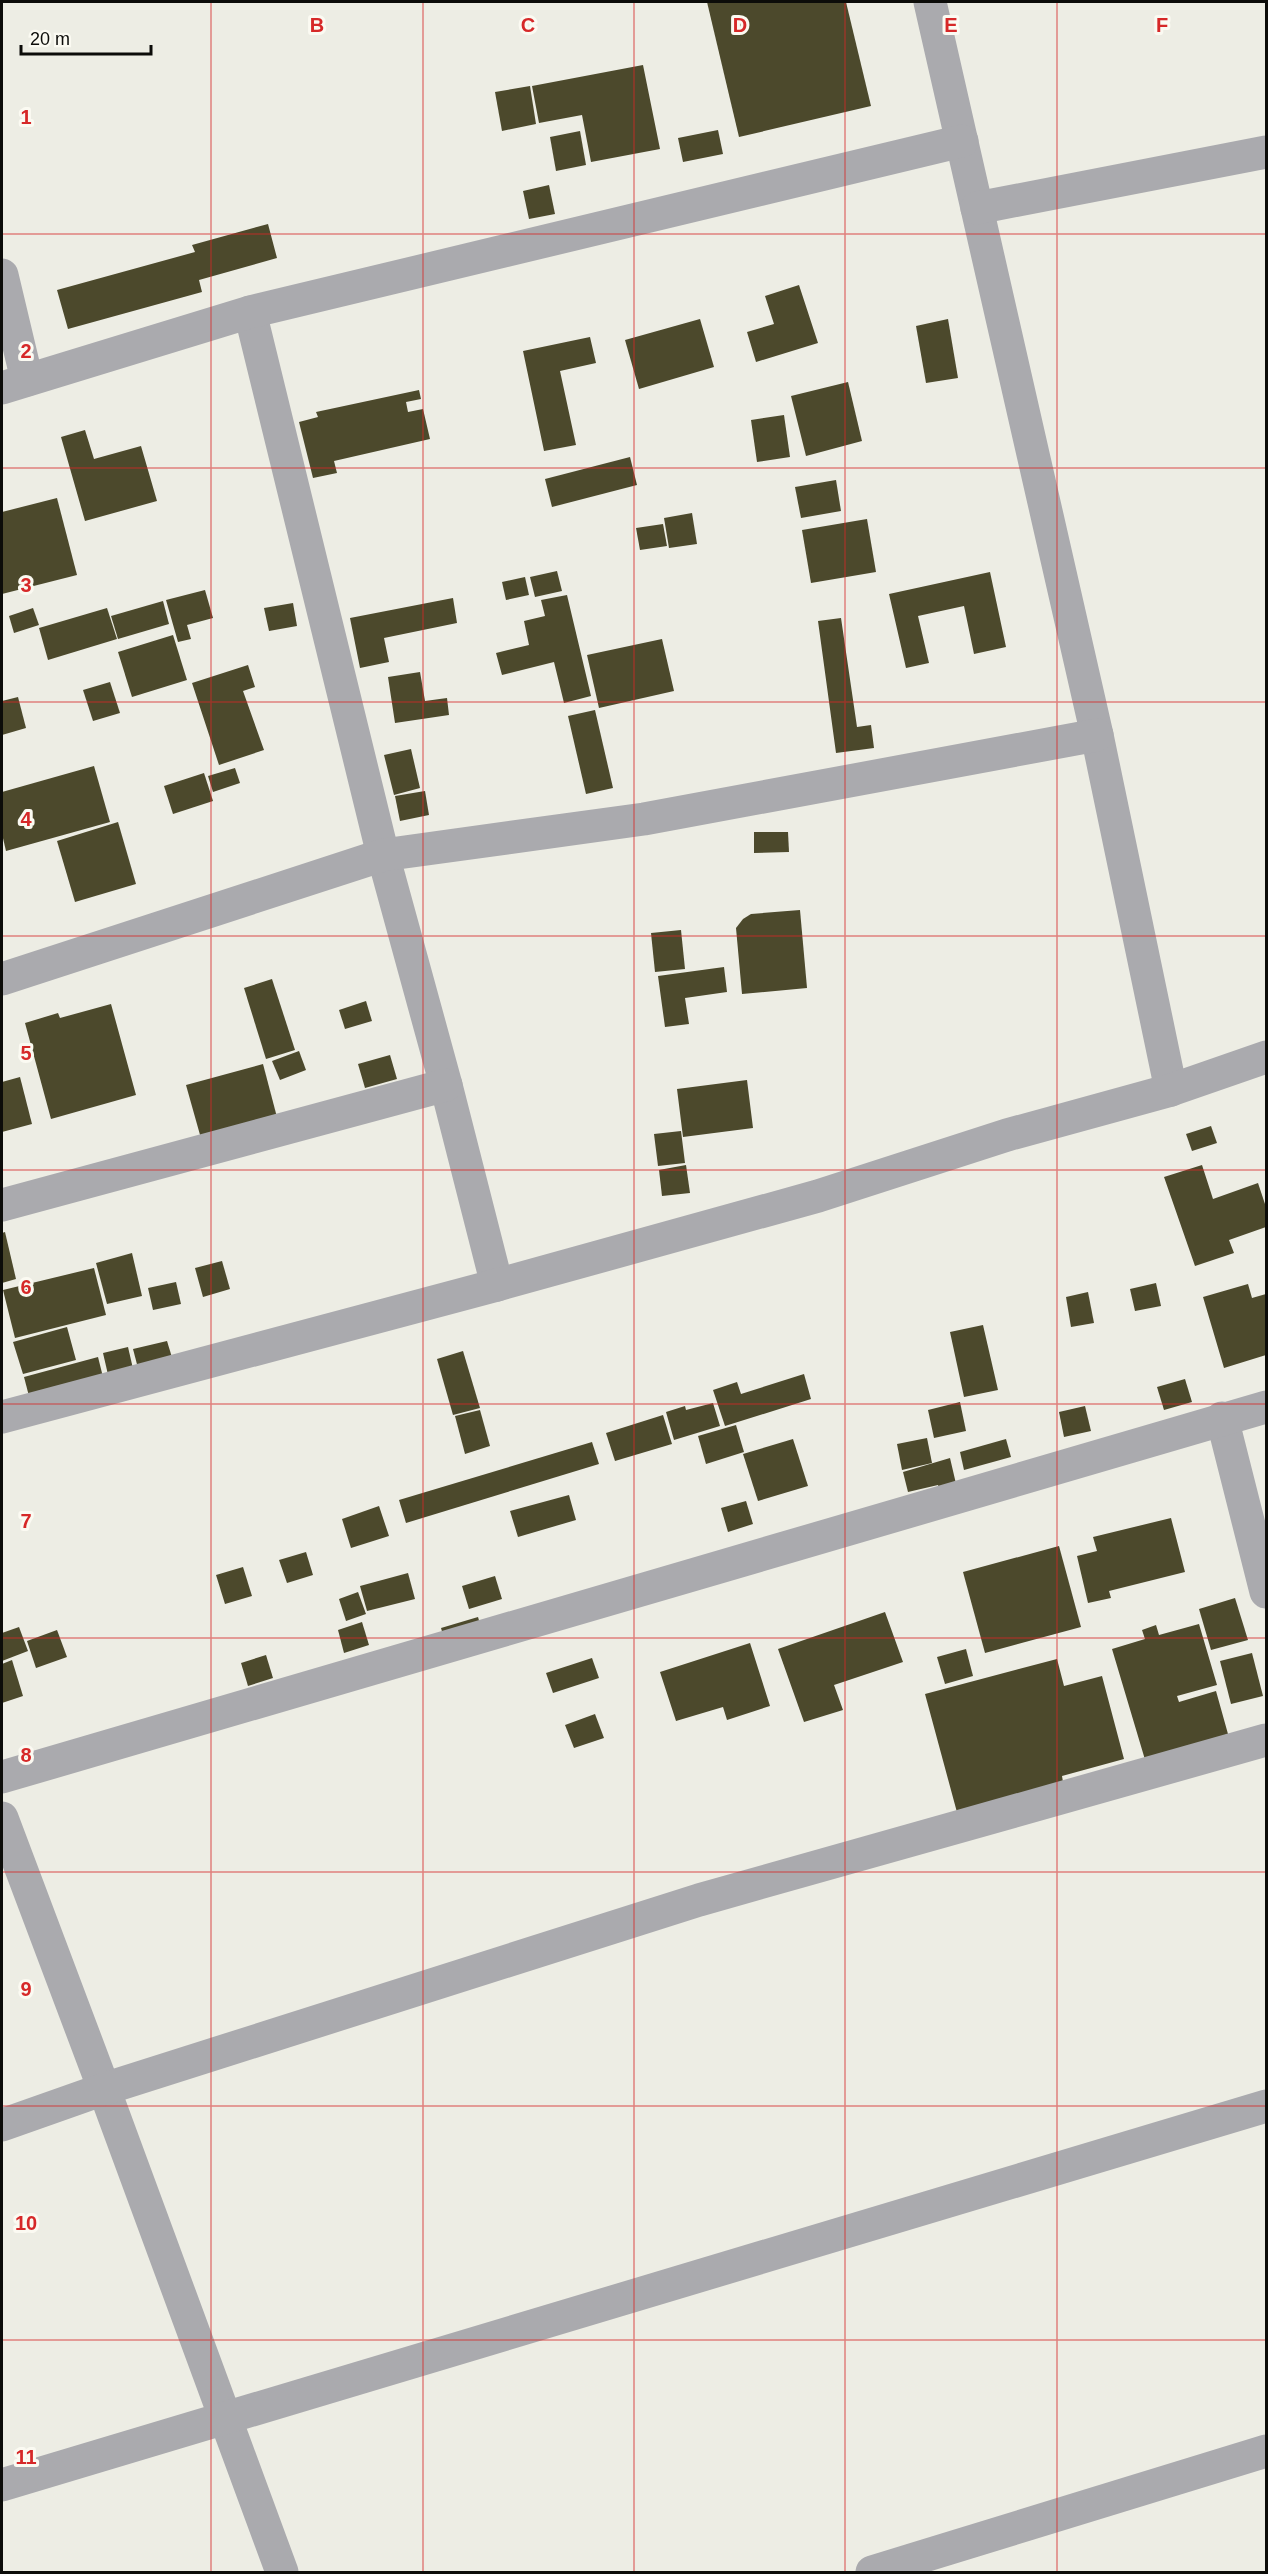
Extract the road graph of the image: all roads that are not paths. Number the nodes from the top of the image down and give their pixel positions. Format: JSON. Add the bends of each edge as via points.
{"nodes":[{"id":1,"x":930,"y":2,"type":"edge"},
{"id":2,"x":962,"y":141,"type":"junction"},
{"id":3,"x":1266,"y":152,"type":"edge"},
{"id":4,"x":977,"y":208,"type":"junction"},
{"id":5,"x":2,"y":274,"type":"edge"},
{"id":6,"x":250,"y":312,"type":"junction"},
{"id":7,"x":14,"y":384,"type":"edge"},
{"id":8,"x":1097,"y":735,"type":"junction"},
{"id":9,"x":383,"y":855,"type":"junction"},
{"id":10,"x":2,"y":979,"type":"edge"},
{"id":11,"x":1266,"y":1057,"type":"edge"},
{"id":12,"x":446,"y":1085,"type":"junction"},
{"id":13,"x":1171,"y":1090,"type":"junction"},
{"id":14,"x":2,"y":1205,"type":"edge"},
{"id":15,"x":497,"y":1285,"type":"junction"},
{"id":16,"x":1266,"y":1407,"type":"edge"},
{"id":17,"x":2,"y":1417,"type":"edge"},
{"id":18,"x":1222,"y":1418,"type":"junction"},
{"id":19,"x":1266,"y":1592,"type":"edge"},
{"id":20,"x":1266,"y":1740,"type":"edge"},
{"id":21,"x":2,"y":1777,"type":"edge"},
{"id":22,"x":2,"y":1818,"type":"edge"},
{"id":23,"x":104,"y":2089,"type":"junction"},
{"id":24,"x":1266,"y":2106,"type":"edge"},
{"id":25,"x":2,"y":2125,"type":"edge"},
{"id":26,"x":224,"y":2419,"type":"junction"},
{"id":27,"x":1266,"y":2451,"type":"edge"},
{"id":28,"x":2,"y":2485,"type":"edge"},
{"id":29,"x":889,"y":2570,"type":"edge"},
{"id":30,"x":282,"y":2572,"type":"edge"}],
"edges":[{"from":1,"to":2,"type":"street"},
{"from":2,"to":4,"type":"street"},
{"from":2,"to":6,"type":"street"},
{"from":3,"to":4,"type":"street"},
{"from":4,"to":8,"type":"street"},
{"from":5,"to":7,"type":"street"},
{"from":6,"to":7,"type":"street"},
{"from":6,"to":9,"type":"street"},
{"from":8,"to":9,"type":"street","via":[[644,819]]},
{"from":8,"to":13,"type":"street"},
{"from":9,"to":10,"type":"street"},
{"from":9,"to":12,"type":"street"},
{"from":11,"to":13,"type":"street"},
{"from":12,"to":14,"type":"street"},
{"from":12,"to":15,"type":"street"},
{"from":13,"to":15,"type":"street","via":[[1007,1135],[818,1196]]},
{"from":15,"to":17,"type":"street"},
{"from":16,"to":18,"type":"street"},
{"from":18,"to":19,"type":"street"},
{"from":18,"to":21,"type":"street"},
{"from":20,"to":23,"type":"street","via":[[699,1900]]},
{"from":22,"to":23,"type":"street"},
{"from":23,"to":25,"type":"street"},
{"from":23,"to":26,"type":"street"},
{"from":24,"to":26,"type":"street"},
{"from":26,"to":28,"type":"street"},
{"from":26,"to":30,"type":"street"},
{"from":27,"to":29,"type":"street"}]}
